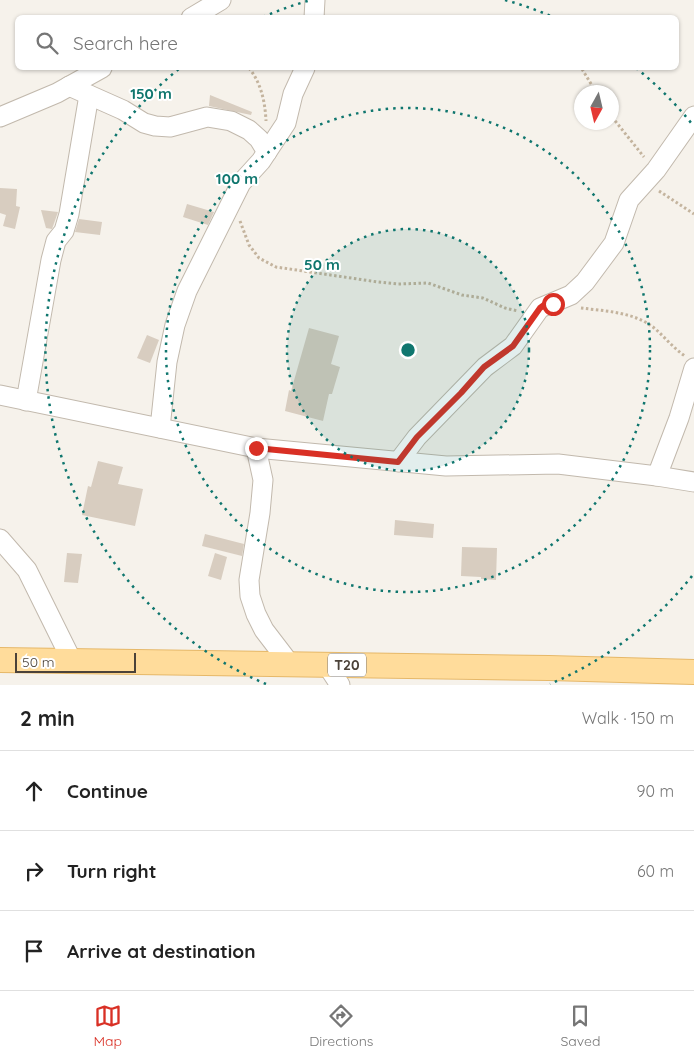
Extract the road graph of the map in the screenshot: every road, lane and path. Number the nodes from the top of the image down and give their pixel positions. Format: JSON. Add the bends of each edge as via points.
{"nodes":[{"id":1,"x":221,"y":0,"type":"edge"},
{"id":2,"x":315,"y":0,"type":"edge"},
{"id":3,"x":195,"y":11,"type":"edge"},
{"id":4,"x":314,"y":15,"type":"edge"},
{"id":5,"x":98,"y":70,"type":"edge"},
{"id":6,"x":250,"y":70,"type":"edge"},
{"id":7,"x":304,"y":70,"type":"edge"},
{"id":8,"x":583,"y":70,"type":"edge"},
{"id":9,"x":592,"y":85,"type":"edge"},
{"id":10,"x":69,"y":86,"type":"junction"},
{"id":11,"x":89,"y":95,"type":"junction"},
{"id":12,"x":694,"y":116,"type":"edge"},
{"id":13,"x":0,"y":117,"type":"edge"},
{"id":14,"x":619,"y":128,"type":"edge"},
{"id":15,"x":265,"y":149,"type":"junction"},
{"id":16,"x":651,"y":176,"type":"junction"},
{"id":17,"x":235,"y":196,"type":"junction"},
{"id":18,"x":694,"y":214,"type":"edge"},
{"id":19,"x":553,"y":304,"type":"junction"},
{"id":20,"x":535,"y":314,"type":"junction"},
{"id":21,"x":691,"y":363,"type":"edge"},
{"id":22,"x":0,"y":396,"type":"edge"},
{"id":23,"x":26,"y":401,"type":"junction"},
{"id":24,"x":160,"y":428,"type":"junction"},
{"id":25,"x":256,"y":448,"type":"junction"},
{"id":26,"x":398,"y":462,"type":"junction"},
{"id":27,"x":657,"y":476,"type":"junction"},
{"id":28,"x":694,"y":482,"type":"edge"},
{"id":29,"x":0,"y":539,"type":"edge"},
{"id":30,"x":0,"y":660,"type":"edge"},
{"id":31,"x":72,"y":661,"type":"junction"},
{"id":32,"x":290,"y":664,"type":"junction"},
{"id":33,"x":327,"y":665,"type":"junction"},
{"id":34,"x":694,"y":672,"type":"edge"},
{"id":35,"x":340,"y":685,"type":"edge"}],
"edges":[{"from":1,"to":3,"type":"street"},
{"from":2,"to":4,"type":"street"},
{"from":5,"to":10,"type":"street"},
{"from":6,"to":15,"type":"path","via":[[265,101]]},
{"from":7,"to":15,"type":"street","via":[[293,94],[286,123]]},
{"from":8,"to":9,"type":"path"},
{"from":10,"to":11,"type":"street"},
{"from":10,"to":13,"type":"street"},
{"from":11,"to":15,"type":"street","via":[[155,126],[170,127],[208,117],[231,121],[249,130]]},
{"from":11,"to":23,"type":"street","via":[[74,194],[64,231],[56,242],[51,260]]},
{"from":12,"to":16,"type":"street"},
{"from":14,"to":16,"type":"path"},
{"from":15,"to":17,"type":"street"},
{"from":16,"to":18,"type":"path","via":[[672,199]]},
{"from":16,"to":19,"type":"street","via":[[630,200],[614,243],[589,276],[577,291]]},
{"from":17,"to":20,"type":"path","via":[[248,245],[259,258],[276,268],[398,284],[428,283],[462,295],[483,298],[505,308]]},
{"from":17,"to":24,"type":"street","via":[[187,291],[175,325],[167,362]]},
{"from":19,"to":20,"type":"street","via":[[542,306]]},
{"from":19,"to":21,"type":"path","via":[[634,318],[651,326]]},
{"from":20,"to":26,"type":"street","via":[[513,346],[484,367],[417,437]]},
{"from":21,"to":27,"type":"street","via":[[678,418]]},
{"from":22,"to":23,"type":"street"},
{"from":23,"to":24,"type":"street"},
{"from":24,"to":25,"type":"street"},
{"from":25,"to":26,"type":"street"},
{"from":25,"to":32,"type":"street","via":[[263,480],[248,580],[250,596],[264,630]]},
{"from":26,"to":27,"type":"street","via":[[446,466],[558,464]]},
{"from":27,"to":28,"type":"street"},
{"from":29,"to":31,"type":"street","via":[[27,570]]},
{"from":30,"to":31,"type":"main road","number":"T20"},
{"from":31,"to":32,"type":"main road","number":"T20"},
{"from":32,"to":33,"type":"main road","number":"T20"},
{"from":33,"to":34,"type":"main road","number":"T20"},
{"from":33,"to":35,"type":"street"}]}
